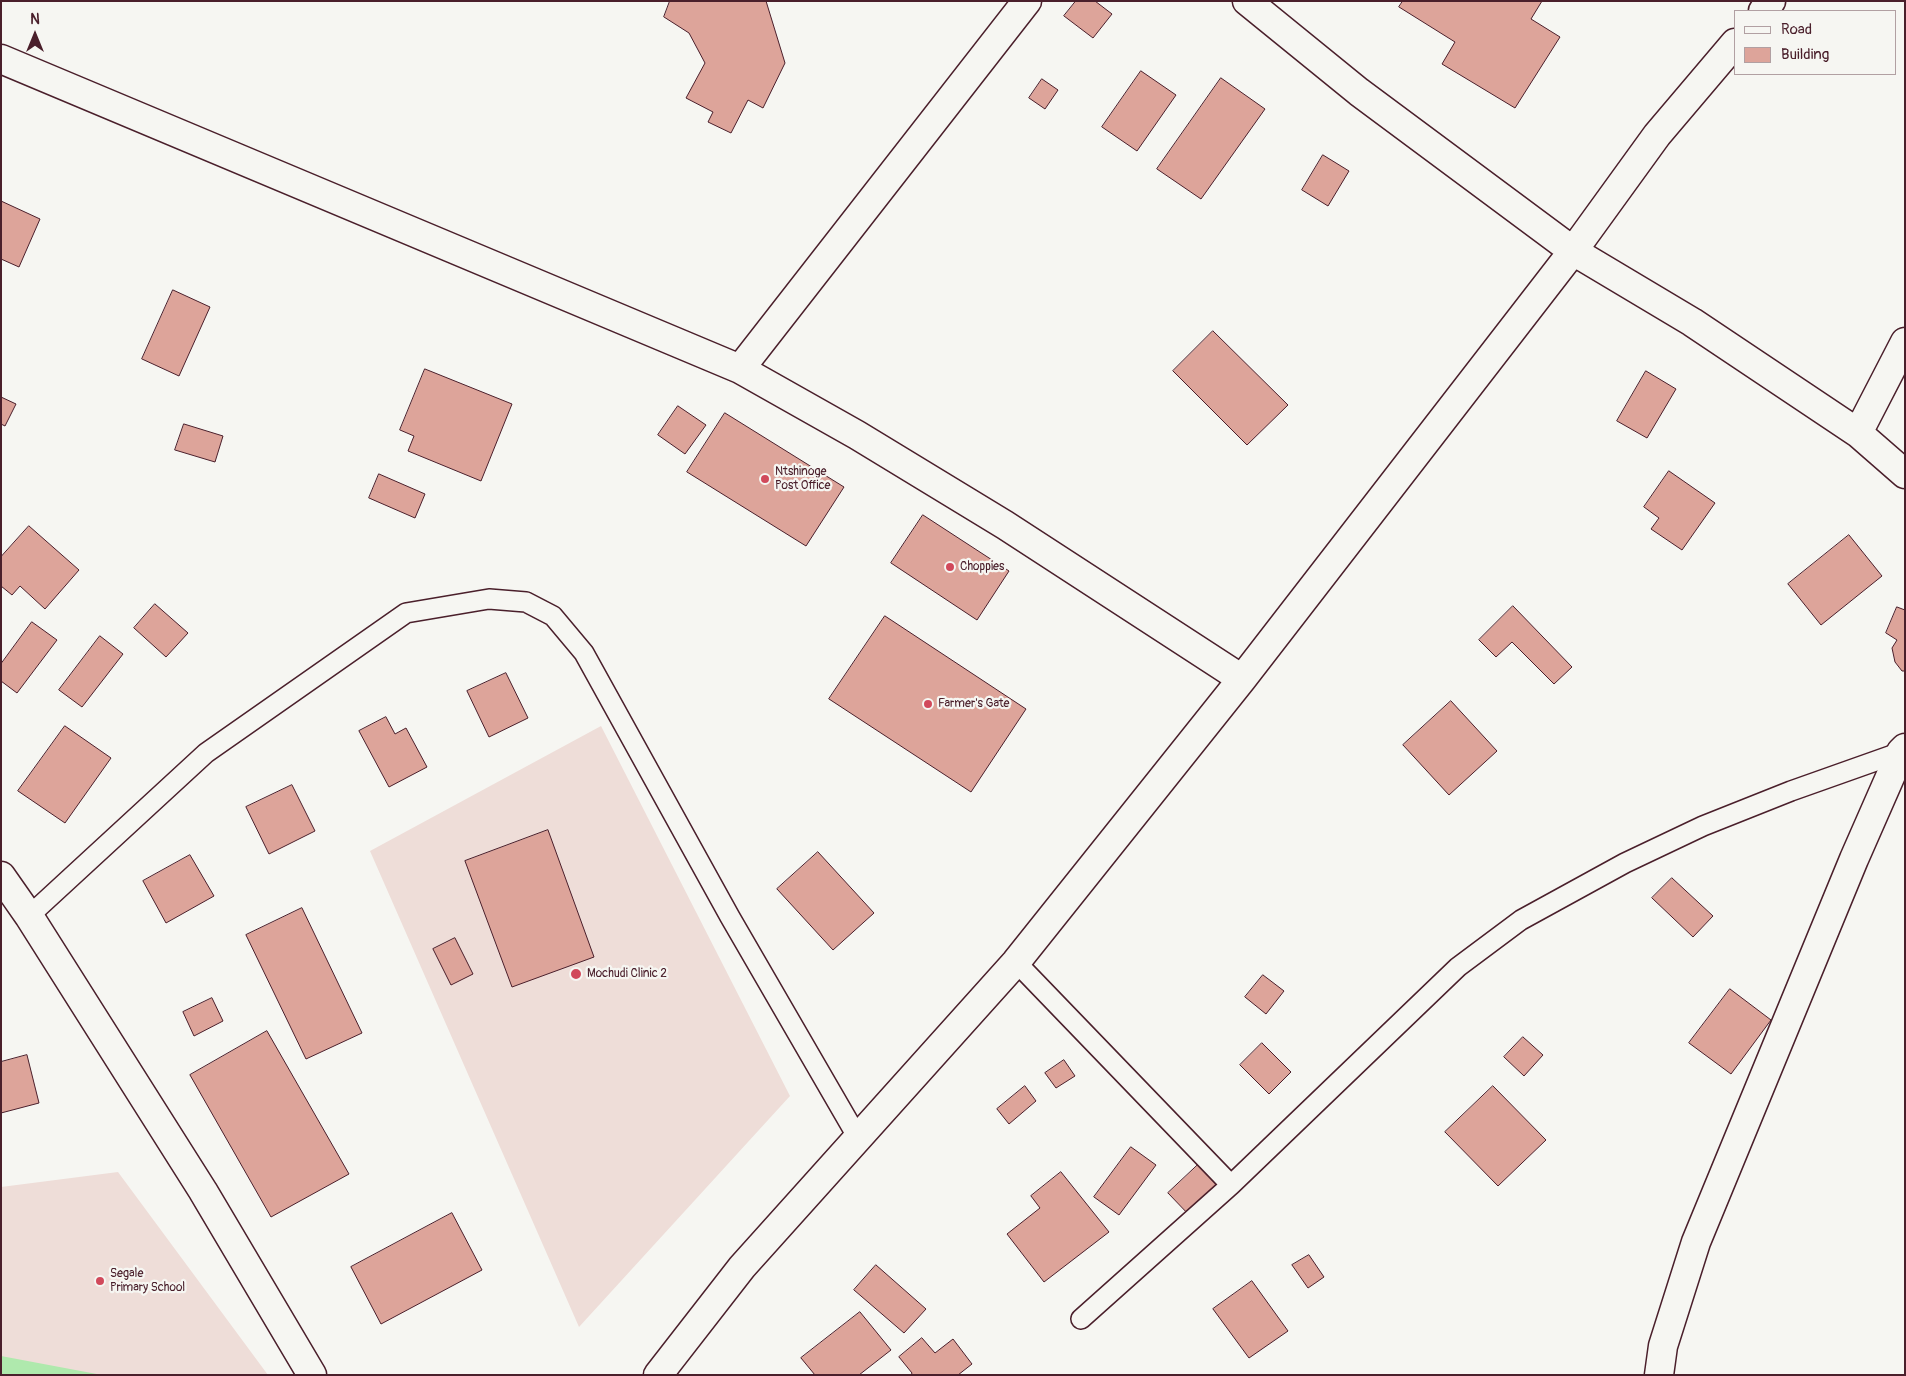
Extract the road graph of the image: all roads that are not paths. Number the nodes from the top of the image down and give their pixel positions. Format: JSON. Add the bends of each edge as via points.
{"nodes":[{"id":1,"x":1027,"y":1,"type":"edge"},
{"id":2,"x":1247,"y":1,"type":"edge"},
{"id":3,"x":1734,"y":44,"type":"edge"},
{"id":4,"x":1,"y":59,"type":"edge"},
{"id":5,"x":1573,"y":250,"type":"junction"},
{"id":6,"x":1905,"y":342,"type":"edge"},
{"id":7,"x":740,"y":369,"type":"junction"},
{"id":8,"x":1858,"y":433,"type":"junction"},
{"id":9,"x":1905,"y":474,"type":"edge"},
{"id":10,"x":1242,"y":679,"type":"junction"},
{"id":11,"x":1903,"y":750,"type":"edge"},
{"id":12,"x":1,"y":876,"type":"edge"},
{"id":13,"x":29,"y":916,"type":"junction"},
{"id":14,"x":1016,"y":962,"type":"junction"},
{"id":15,"x":858,"y":1138,"type":"junction"},
{"id":16,"x":1231,"y":1185,"type":"junction"},
{"id":17,"x":1081,"y":1318,"type":"dead end"},
{"id":18,"x":312,"y":1375,"type":"edge"},
{"id":19,"x":658,"y":1375,"type":"edge"},
{"id":20,"x":1659,"y":1375,"type":"edge"}],
"edges":[{"from":1,"to":7,"type":"street"},
{"from":2,"to":5,"type":"street","via":[[1359,92]]},
{"from":3,"to":5,"type":"street","via":[[1657,135]]},
{"from":4,"to":7,"type":"street"},
{"from":5,"to":8,"type":"street","via":[[1692,322]]},
{"from":5,"to":10,"type":"street"},
{"from":6,"to":8,"type":"street"},
{"from":7,"to":10,"type":"street","via":[[1005,525]]},
{"from":8,"to":9,"type":"street"},
{"from":10,"to":14,"type":"street"},
{"from":11,"to":16,"type":"lane","via":[[1703,826],[1625,863],[1520,920],[1458,967]]},
{"from":11,"to":20,"type":"street","via":[[1854,859],[1696,1242],[1663,1346]]},
{"from":12,"to":13,"type":"street"},
{"from":13,"to":15,"type":"lane","via":[[206,753],[406,613],[489,599],[526,602],[553,616],[584,653],[730,917]]},
{"from":13,"to":18,"type":"street","via":[[203,1190]]},
{"from":14,"to":15,"type":"street"},
{"from":14,"to":16,"type":"lane"},
{"from":15,"to":19,"type":"street","via":[[742,1268]]},
{"from":16,"to":17,"type":"lane"}]}
